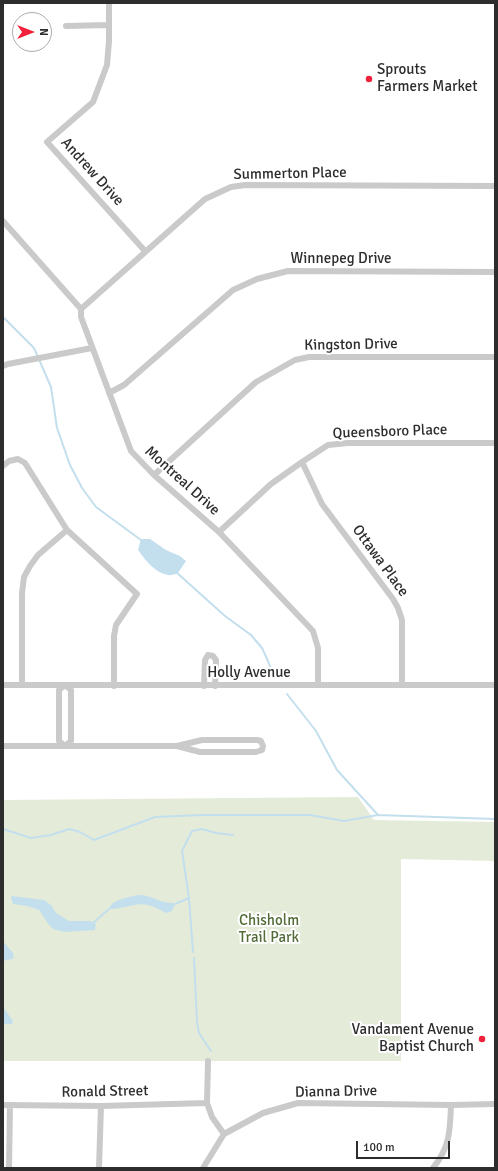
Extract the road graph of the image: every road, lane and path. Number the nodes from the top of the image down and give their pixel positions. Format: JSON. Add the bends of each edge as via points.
{"nodes":[{"id":1,"x":109,"y":3,"type":"edge"},
{"id":2,"x":109,"y":25,"type":"junction"},
{"id":3,"x":66,"y":26,"type":"dead end"},
{"id":4,"x":495,"y":186,"type":"edge"},
{"id":5,"x":3,"y":221,"type":"edge"},
{"id":6,"x":145,"y":251,"type":"junction"},
{"id":7,"x":495,"y":272,"type":"edge"},
{"id":8,"x":81,"y":309,"type":"junction"},
{"id":9,"x":92,"y":348,"type":"junction"},
{"id":10,"x":495,"y":357,"type":"edge"},
{"id":11,"x":3,"y":366,"type":"edge"},
{"id":12,"x":109,"y":393,"type":"junction"},
{"id":13,"x":495,"y":443,"type":"edge"},
{"id":14,"x":302,"y":462,"type":"junction"},
{"id":15,"x":3,"y":466,"type":"edge"},
{"id":16,"x":154,"y":474,"type":"junction"},
{"id":17,"x":68,"y":530,"type":"junction"},
{"id":18,"x":219,"y":532,"type":"junction"},
{"id":19,"x":3,"y":685,"type":"edge"},
{"id":20,"x":22,"y":685,"type":"junction"},
{"id":21,"x":65,"y":685,"type":"junction"},
{"id":22,"x":318,"y":685,"type":"junction"},
{"id":23,"x":402,"y":685,"type":"junction"},
{"id":24,"x":495,"y":685,"type":"edge"},
{"id":25,"x":114,"y":686,"type":"junction"},
{"id":26,"x":204,"y":686,"type":"junction"},
{"id":27,"x":215,"y":686,"type":"junction"},
{"id":28,"x":3,"y":746,"type":"edge"},
{"id":29,"x":65,"y":746,"type":"junction"},
{"id":30,"x":177,"y":746,"type":"junction"},
{"id":31,"x":208,"y":1061,"type":"dead end"},
{"id":32,"x":207,"y":1103,"type":"junction"},
{"id":33,"x":495,"y":1104,"type":"edge"},
{"id":34,"x":3,"y":1105,"type":"edge"},
{"id":35,"x":451,"y":1105,"type":"junction"},
{"id":36,"x":10,"y":1106,"type":"junction"},
{"id":37,"x":101,"y":1106,"type":"junction"},
{"id":38,"x":224,"y":1134,"type":"junction"},
{"id":39,"x":9,"y":1168,"type":"edge"},
{"id":40,"x":98,"y":1168,"type":"edge"},
{"id":41,"x":203,"y":1168,"type":"edge"},
{"id":42,"x":433,"y":1168,"type":"edge"}],
"edges":[{"from":1,"to":2,"type":"street","name":"Andrew Drive"},
{"from":2,"to":3,"type":"street"},
{"from":2,"to":6,"type":"street","name":"Andrew Drive","via":[[107,65],[93,102],[47,142]]},
{"from":4,"to":6,"type":"street","name":"Summerton Place","via":[[231,187],[204,199]]},
{"from":5,"to":8,"type":"street","name":"Montreal Drive"},
{"from":6,"to":8,"type":"street","name":"Summerton Place"},
{"from":7,"to":12,"type":"street","name":"Winnepeg Drive","via":[[288,271],[257,279],[233,290],[124,385]]},
{"from":8,"to":9,"type":"street","name":"Montreal Drive","via":[[81,317]]},
{"from":9,"to":11,"type":"street"},
{"from":9,"to":12,"type":"street","name":"Montreal Drive"},
{"from":10,"to":16,"type":"street","name":"Kingston Drive","via":[[309,357],[295,360],[256,382]]},
{"from":12,"to":16,"type":"street","name":"Montreal Drive","via":[[131,452]]},
{"from":13,"to":14,"type":"street","name":"Queensboro Place","via":[[348,443],[328,445]]},
{"from":14,"to":18,"type":"street","name":"Queensboro Place","via":[[271,484]]},
{"from":14,"to":23,"type":"street","name":"Ottawa Place","via":[[322,504],[394,599],[402,620]]},
{"from":15,"to":17,"type":"street","via":[[18,459],[25,463]]},
{"from":16,"to":18,"type":"street","name":"Montreal Drive"},
{"from":17,"to":20,"type":"street","via":[[38,555],[24,577]]},
{"from":17,"to":25,"type":"street","via":[[137,594],[116,625]]},
{"from":18,"to":22,"type":"street","name":"Montreal Drive","via":[[313,631],[318,648]]},
{"from":19,"to":20,"type":"street","name":"Holly Avenue"},
{"from":20,"to":21,"type":"street","name":"Holly Avenue"},
{"from":21,"to":25,"type":"street","name":"Holly Avenue"},
{"from":21,"to":29,"type":"street","via":[[59,690],[59,741]]},
{"from":21,"to":29,"type":"street","via":[[71,690],[71,741]]},
{"from":22,"to":23,"type":"street","name":"Holly Avenue"},
{"from":22,"to":27,"type":"street","name":"Holly Avenue"},
{"from":23,"to":24,"type":"street","name":"Holly Avenue"},
{"from":25,"to":26,"type":"street","name":"Holly Avenue"},
{"from":26,"to":27,"type":"street","name":"Holly Avenue"},
{"from":26,"to":27,"type":"street","via":[[205,660],[208,655],[214,656],[216,660]]},
{"from":28,"to":29,"type":"street"},
{"from":29,"to":30,"type":"street"},
{"from":30,"to":30,"type":"street","via":[[200,752],[256,752],[262,750],[263,746],[261,741],[249,740],[202,740]]},
{"from":31,"to":32,"type":"street"},
{"from":32,"to":37,"type":"street","name":"Ronald Street"},
{"from":32,"to":38,"type":"street","via":[[212,1117]]},
{"from":33,"to":35,"type":"street","name":"Dianna Drive"},
{"from":34,"to":36,"type":"street","name":"Ronald Street"},
{"from":35,"to":38,"type":"street","name":"Dianna Drive","via":[[298,1103],[263,1113]]},
{"from":35,"to":42,"type":"street","via":[[450,1135],[442,1157]]},
{"from":36,"to":37,"type":"street","name":"Ronald Street"},
{"from":36,"to":39,"type":"street"},
{"from":37,"to":40,"type":"street"},
{"from":38,"to":41,"type":"street","name":"Dianna Drive"}]}
